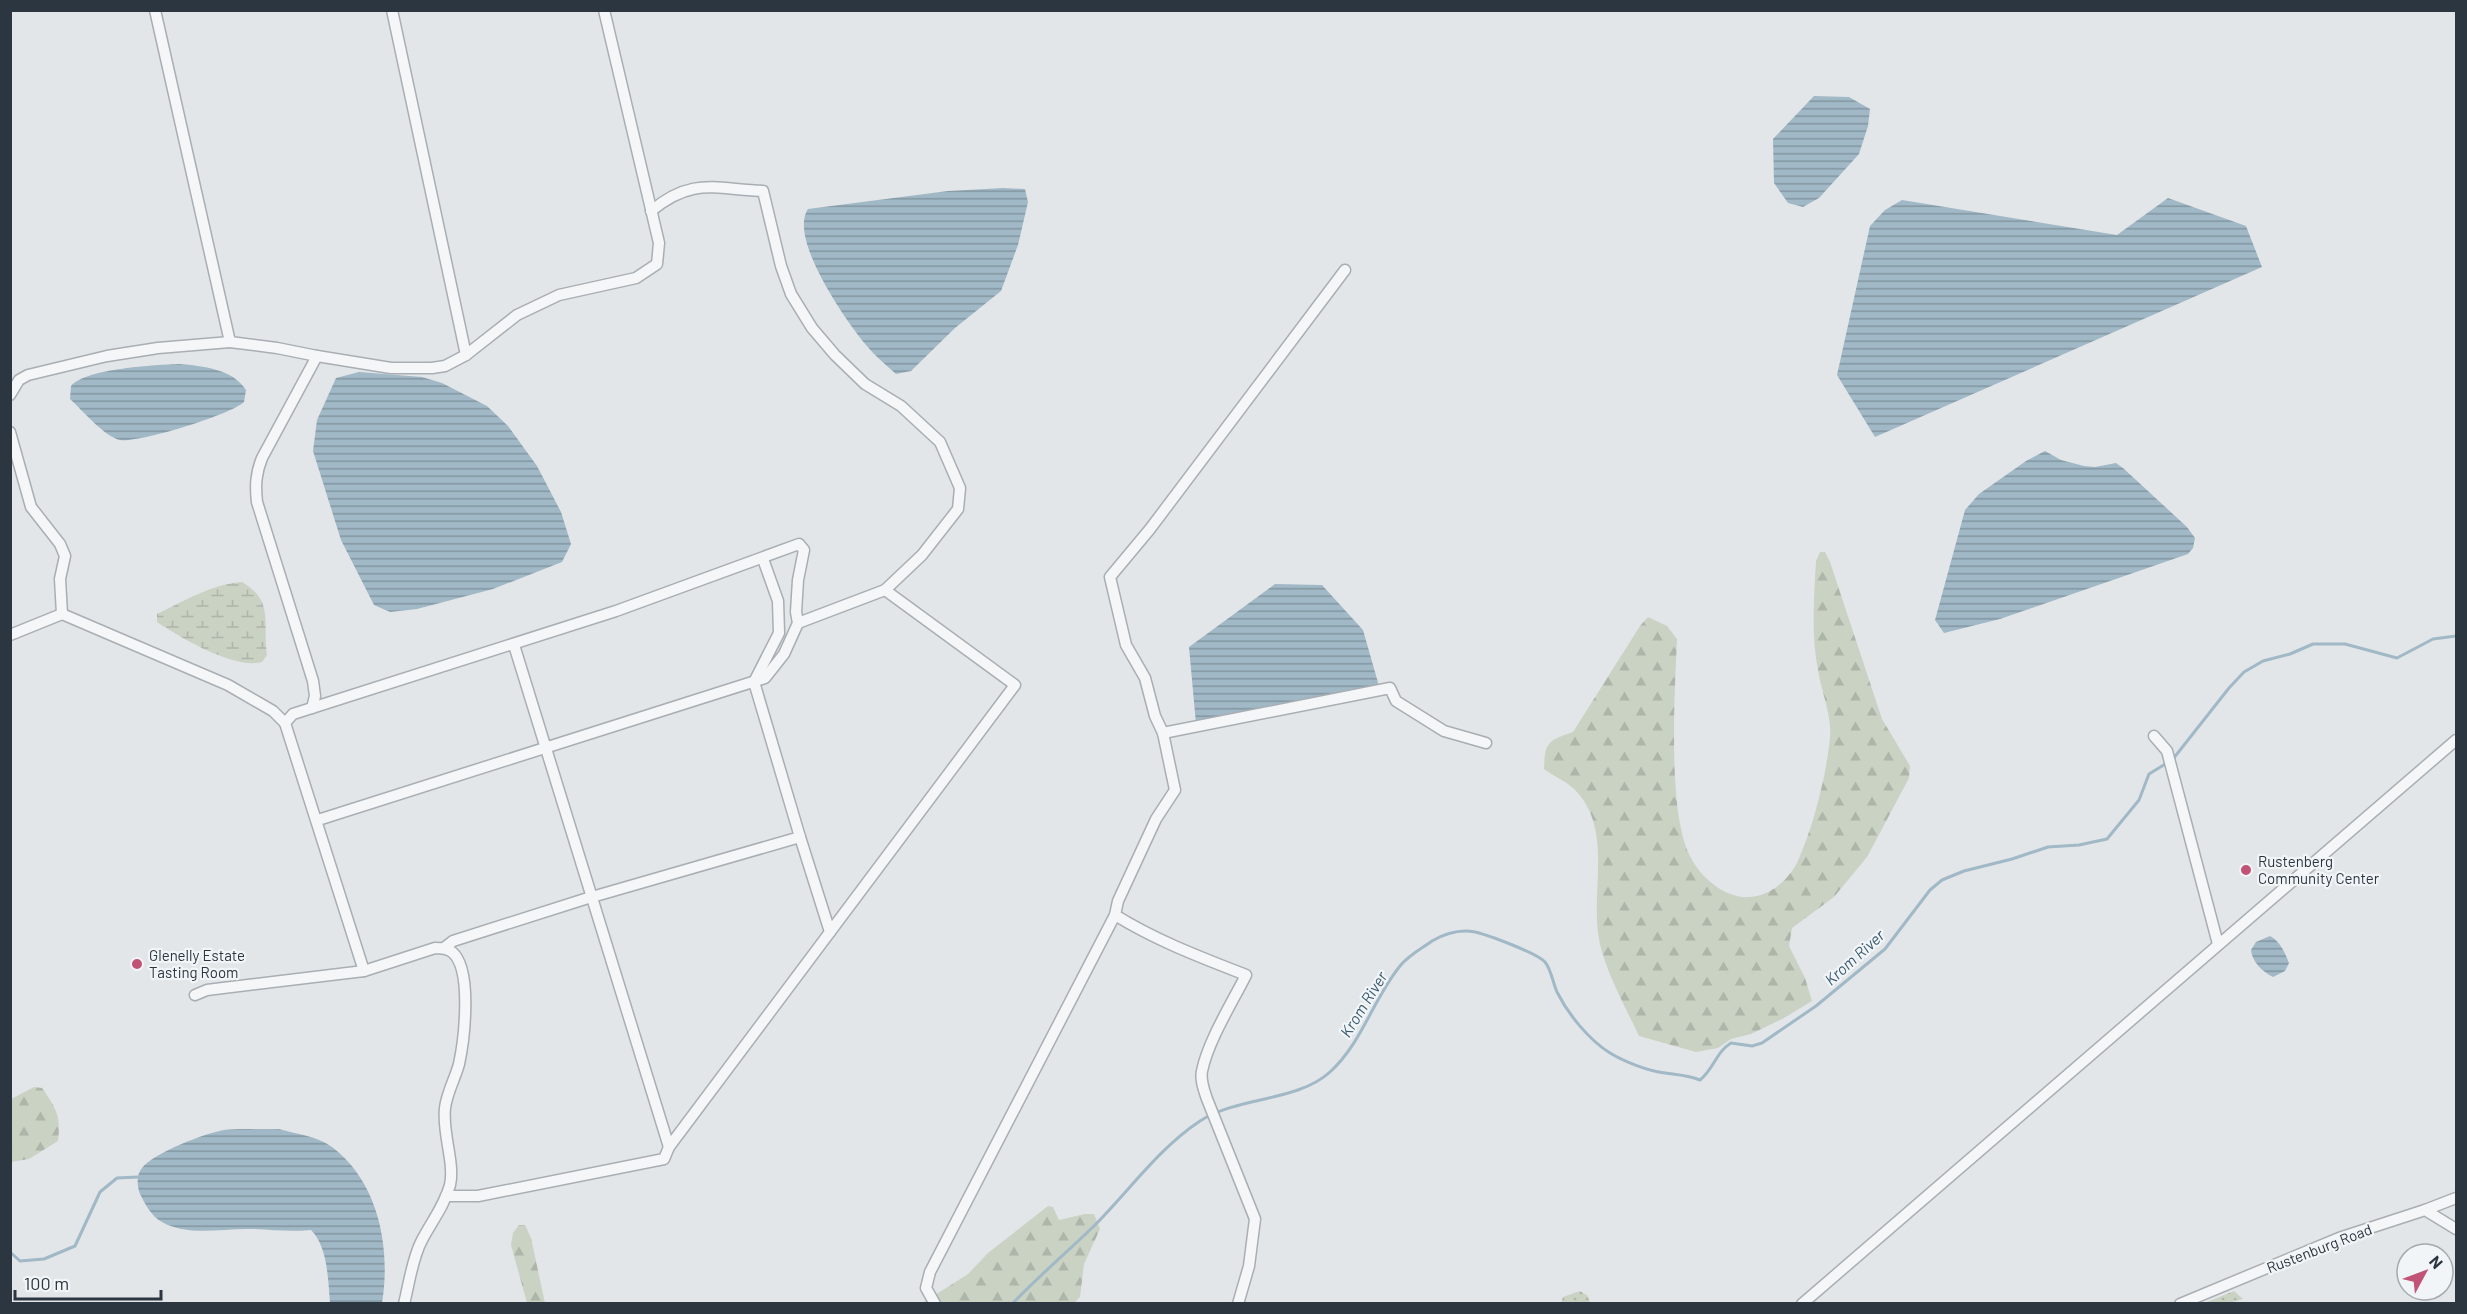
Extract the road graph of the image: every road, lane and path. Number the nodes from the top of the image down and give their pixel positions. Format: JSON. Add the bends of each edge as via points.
{"nodes":[{"id":1,"x":155,"y":10,"type":"edge"},
{"id":2,"x":393,"y":10,"type":"edge"},
{"id":3,"x":604,"y":10,"type":"edge"},
{"id":4,"x":651,"y":211,"type":"junction"},
{"id":5,"x":1345,"y":270,"type":"dead end"},
{"id":6,"x":230,"y":342,"type":"junction"},
{"id":7,"x":466,"y":355,"type":"junction"},
{"id":8,"x":317,"y":356,"type":"junction"},
{"id":9,"x":15,"y":379,"type":"edge"},
{"id":10,"x":10,"y":395,"type":"edge"},
{"id":11,"x":10,"y":432,"type":"edge"},
{"id":12,"x":764,"y":559,"type":"junction"},
{"id":13,"x":885,"y":590,"type":"junction"},
{"id":14,"x":62,"y":614,"type":"junction"},
{"id":15,"x":798,"y":623,"type":"junction"},
{"id":16,"x":10,"y":635,"type":"edge"},
{"id":17,"x":514,"y":645,"type":"junction"},
{"id":18,"x":754,"y":682,"type":"junction"},
{"id":19,"x":312,"y":708,"type":"junction"},
{"id":20,"x":285,"y":723,"type":"junction"},
{"id":21,"x":1163,"y":733,"type":"junction"},
{"id":22,"x":2154,"y":736,"type":"dead end"},
{"id":23,"x":2457,"y":740,"type":"edge"},
{"id":24,"x":1486,"y":743,"type":"dead end"},
{"id":25,"x":548,"y":749,"type":"junction"},
{"id":26,"x":318,"y":820,"type":"junction"},
{"id":27,"x":800,"y":837,"type":"junction"},
{"id":28,"x":592,"y":898,"type":"junction"},
{"id":29,"x":1115,"y":915,"type":"junction"},
{"id":30,"x":830,"y":932,"type":"junction"},
{"id":31,"x":2218,"y":944,"type":"junction"},
{"id":32,"x":444,"y":948,"type":"junction"},
{"id":33,"x":364,"y":971,"type":"junction"},
{"id":34,"x":195,"y":995,"type":"dead end"},
{"id":35,"x":669,"y":1147,"type":"junction"},
{"id":36,"x":446,"y":1196,"type":"junction"},
{"id":37,"x":2457,"y":1198,"type":"edge"},
{"id":38,"x":2425,"y":1210,"type":"junction"},
{"id":39,"x":2457,"y":1229,"type":"edge"},
{"id":40,"x":404,"y":1304,"type":"edge"},
{"id":41,"x":935,"y":1304,"type":"edge"},
{"id":42,"x":1238,"y":1304,"type":"edge"},
{"id":43,"x":1802,"y":1304,"type":"edge"},
{"id":44,"x":2180,"y":1304,"type":"edge"}],
"edges":[{"from":1,"to":6,"type":"street"},
{"from":2,"to":7,"type":"street"},
{"from":3,"to":4,"type":"street"},
{"from":4,"to":7,"type":"street","via":[[659,243],[657,264],[636,278],[559,295],[517,315]]},
{"from":4,"to":13,"type":"street","via":[[685,189],[712,186],[763,191],[791,294],[812,328],[865,384],[901,406],[940,441],[960,488],[958,509],[922,555]]},
{"from":5,"to":21,"type":"street","via":[[1110,577],[1126,645],[1145,678]]},
{"from":6,"to":8,"type":"street"},
{"from":6,"to":9,"type":"street","via":[[107,356]]},
{"from":7,"to":8,"type":"street","via":[[432,368],[391,368]]},
{"from":8,"to":19,"type":"street","via":[[262,458],[255,486],[313,681]]},
{"from":9,"to":10,"type":"street"},
{"from":11,"to":14,"type":"street","via":[[31,507],[65,556],[60,579]]},
{"from":12,"to":15,"type":"street","via":[[799,544],[804,550],[798,580]]},
{"from":12,"to":17,"type":"street"},
{"from":12,"to":18,"type":"street","via":[[778,601],[779,633]]},
{"from":13,"to":15,"type":"street"},
{"from":13,"to":30,"type":"street","via":[[1015,685]]},
{"from":14,"to":16,"type":"street"},
{"from":14,"to":20,"type":"street","via":[[228,685],[273,711]]},
{"from":15,"to":18,"type":"street","via":[[775,668]]},
{"from":17,"to":19,"type":"street"},
{"from":17,"to":25,"type":"street"},
{"from":18,"to":25,"type":"street"},
{"from":18,"to":27,"type":"street"},
{"from":19,"to":20,"type":"street","via":[[293,714]]},
{"from":20,"to":26,"type":"street"},
{"from":21,"to":24,"type":"street","via":[[1390,688],[1396,701],[1444,730]]},
{"from":21,"to":29,"type":"street","via":[[1174,790],[1156,819]]},
{"from":22,"to":31,"type":"street","via":[[2167,751]]},
{"from":23,"to":31,"type":"street"},
{"from":25,"to":26,"type":"street"},
{"from":25,"to":28,"type":"street"},
{"from":26,"to":33,"type":"street"},
{"from":27,"to":28,"type":"street"},
{"from":27,"to":30,"type":"street"},
{"from":28,"to":32,"type":"street","via":[[453,941]]},
{"from":28,"to":35,"type":"street"},
{"from":29,"to":41,"type":"street","via":[[930,1272],[926,1288]]},
{"from":29,"to":42,"type":"street","via":[[1179,950],[1246,975],[1201,1072],[1202,1086],[1255,1220],[1249,1266]]},
{"from":30,"to":35,"type":"street"},
{"from":31,"to":43,"type":"street"},
{"from":32,"to":33,"type":"street"},
{"from":32,"to":36,"type":"street","via":[[458,959],[465,996],[462,1043],[445,1107],[444,1131],[452,1171]]},
{"from":33,"to":34,"type":"street","via":[[223,987]]},
{"from":35,"to":36,"type":"street","via":[[664,1159],[478,1196]]},
{"from":36,"to":40,"type":"street","via":[[420,1243]]},
{"from":37,"to":38,"type":"street","name":"Rustenburg Road"},
{"from":38,"to":39,"type":"street"},
{"from":38,"to":44,"type":"street","name":"Rustenburg Road","via":[[2339,1238]]}]}
